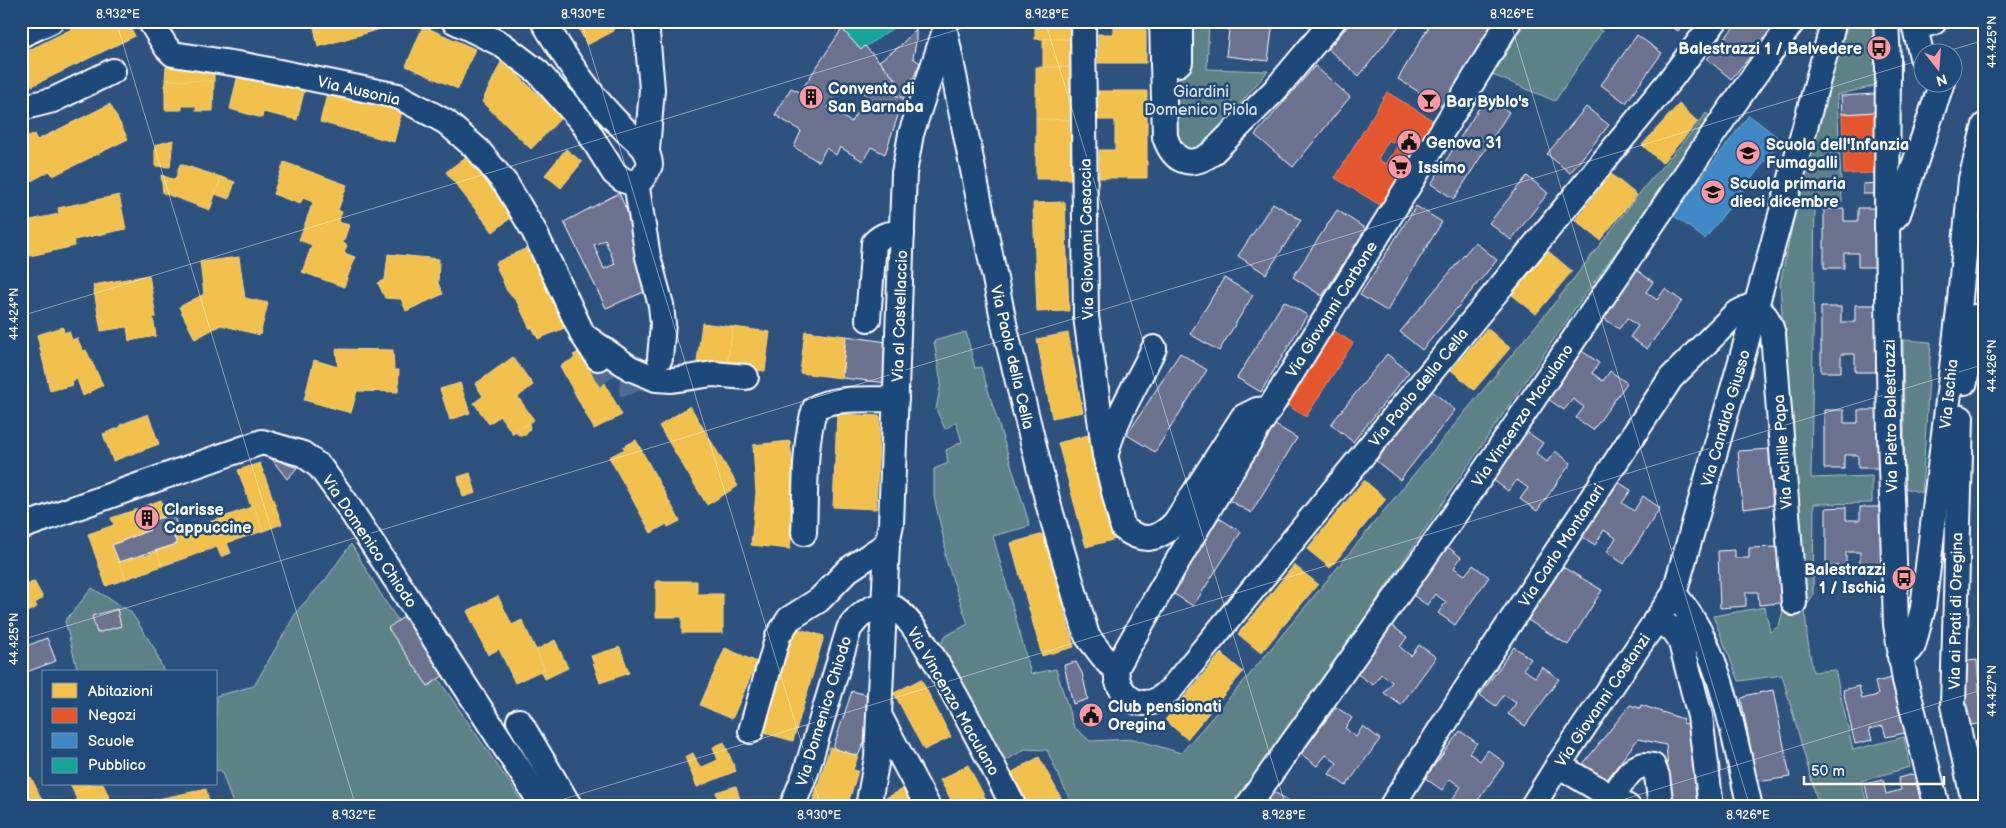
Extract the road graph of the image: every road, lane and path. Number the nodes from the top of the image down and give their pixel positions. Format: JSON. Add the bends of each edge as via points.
{"nodes":[{"id":1,"x":51,"y":21,"type":"edge"},
{"id":2,"x":150,"y":21,"type":"edge"},
{"id":3,"x":454,"y":21,"type":"edge"},
{"id":4,"x":543,"y":21,"type":"edge"},
{"id":5,"x":644,"y":21,"type":"edge"},
{"id":6,"x":1082,"y":21,"type":"edge"},
{"id":7,"x":1162,"y":21,"type":"edge"},
{"id":8,"x":1180,"y":21,"type":"edge"},
{"id":9,"x":1333,"y":21,"type":"edge"},
{"id":10,"x":1508,"y":21,"type":"edge"},
{"id":11,"x":1715,"y":21,"type":"edge"},
{"id":12,"x":1794,"y":21,"type":"edge"},
{"id":13,"x":1834,"y":21,"type":"edge"},
{"id":14,"x":1886,"y":21,"type":"edge"},
{"id":15,"x":1934,"y":22,"type":"edge"},
{"id":16,"x":944,"y":26,"type":"edge"},
{"id":17,"x":21,"y":36,"type":"edge"},
{"id":18,"x":1919,"y":42,"type":"edge"},
{"id":19,"x":1163,"y":64,"type":"junction"},
{"id":20,"x":113,"y":70,"type":"dead end"},
{"id":21,"x":1939,"y":92,"type":"edge"},
{"id":22,"x":21,"y":108,"type":"edge"},
{"id":23,"x":1985,"y":125,"type":"edge"},
{"id":24,"x":647,"y":150,"type":"junction"},
{"id":25,"x":636,"y":182,"type":"junction"},
{"id":26,"x":1887,"y":224,"type":"junction"},
{"id":27,"x":902,"y":234,"type":"junction"},
{"id":28,"x":1755,"y":308,"type":"junction"},
{"id":29,"x":1975,"y":317,"type":"dead end"},
{"id":30,"x":868,"y":319,"type":"dead end"},
{"id":31,"x":583,"y":335,"type":"junction"},
{"id":32,"x":1154,"y":348,"type":"dead end"},
{"id":33,"x":598,"y":358,"type":"tunnel mouth"},
{"id":34,"x":660,"y":358,"type":"dead end"},
{"id":35,"x":746,"y":376,"type":"dead end"},
{"id":36,"x":896,"y":398,"type":"junction"},
{"id":37,"x":1269,"y":409,"type":"junction"},
{"id":38,"x":1106,"y":455,"type":"junction"},
{"id":39,"x":21,"y":527,"type":"edge"},
{"id":40,"x":804,"y":533,"type":"dead end"},
{"id":41,"x":887,"y":544,"type":"junction"},
{"id":42,"x":1674,"y":594,"type":"junction"},
{"id":43,"x":1794,"y":602,"type":"dead end"},
{"id":44,"x":884,"y":606,"type":"junction"},
{"id":45,"x":1655,"y":621,"type":"junction"},
{"id":46,"x":1900,"y":658,"type":"junction"},
{"id":47,"x":1117,"y":667,"type":"junction"},
{"id":48,"x":879,"y":715,"type":"junction"},
{"id":49,"x":520,"y":721,"type":"dead end"},
{"id":50,"x":751,"y":731,"type":"dead end"},
{"id":51,"x":1558,"y":765,"type":"junction"},
{"id":52,"x":1621,"y":802,"type":"edge"},
{"id":53,"x":544,"y":807,"type":"edge"},
{"id":54,"x":570,"y":807,"type":"edge"},
{"id":55,"x":792,"y":807,"type":"edge"},
{"id":56,"x":868,"y":807,"type":"edge"},
{"id":57,"x":928,"y":807,"type":"edge"},
{"id":58,"x":1014,"y":807,"type":"edge"},
{"id":59,"x":1247,"y":807,"type":"edge"},
{"id":60,"x":1392,"y":807,"type":"edge"},
{"id":61,"x":1532,"y":807,"type":"edge"},
{"id":62,"x":1662,"y":807,"type":"edge"},
{"id":63,"x":1711,"y":807,"type":"edge"},
{"id":64,"x":1750,"y":807,"type":"edge"},
{"id":65,"x":1937,"y":807,"type":"edge"},
{"id":66,"x":1975,"y":807,"type":"edge"}],
"edges":[{"from":1,"to":17,"type":"street"},
{"from":2,"to":31,"type":"street","name":"Via Ausonia","via":[[173,54],[398,96],[446,122],[478,150],[506,184],[534,231]]},
{"from":3,"to":25,"type":"street","via":[[501,44],[538,72],[583,123],[617,176]]},
{"from":4,"to":24,"type":"street","via":[[609,115]]},
{"from":5,"to":24,"type":"street","via":[[648,33],[652,89]]},
{"from":6,"to":38,"type":"street","name":"Via Giovanni Casaccia","via":[[1086,316]]},
{"from":7,"to":19,"type":"street"},
{"from":8,"to":19,"type":"street","via":[[1180,62]]},
{"from":9,"to":19,"type":"street","via":[[1275,90],[1211,154],[1197,161],[1183,161],[1168,148]]},
{"from":10,"to":37,"type":"street","name":"Via Giovanni Carbone"},
{"from":11,"to":47,"type":"street","name":"Via Paolo della Cella","via":[[1664,88],[1164,696],[1145,703],[1136,701],[1118,684]]},
{"from":12,"to":59,"type":"street","name":"Via Vincenzo Maculano","via":[[1724,118],[1460,507]]},
{"from":13,"to":28,"type":"street","name":"Via Candido Giusso"},
{"from":14,"to":26,"type":"street","name":"Via Pietro Balestrazzi"},
{"from":15,"to":18,"type":"street","via":[[1916,28]]},
{"from":16,"to":27,"type":"street","name":"Via al Castellaccio","via":[[911,134],[904,173]]},
{"from":16,"to":47,"type":"street","name":"Via Paolo della Cella","via":[[1006,333],[1048,502],[1087,636],[1108,663]]},
{"from":20,"to":22,"type":"street","via":[[53,100]]},
{"from":21,"to":26,"type":"street","via":[[1898,214]]},
{"from":23,"to":46,"type":"street","name":"Via Ischia","via":[[1971,179],[1923,608],[1913,646]]},
{"from":24,"to":25,"type":"street","via":[[649,169]]},
{"from":25,"to":34,"type":"street","via":[[648,257],[661,305]]},
{"from":26,"to":46,"type":"street","name":"Via Pietro Balestrazzi","via":[[1890,445]]},
{"from":27,"to":30,"type":"street","name":"Via al Castellaccio","via":[[888,233],[874,243]]},
{"from":27,"to":36,"type":"street","name":"Via al Castellaccio"},
{"from":28,"to":42,"type":"street","name":"Via Candido Giusso"},
{"from":28,"to":43,"type":"street","name":"Via Achille Papa","via":[[1768,319],[1773,334]]},
{"from":28,"to":60,"type":"street","name":"Via Carlo Montanari","via":[[1744,308],[1735,314],[1672,378]]},
{"from":29,"to":66,"type":"street","name":"Via ai Prati di Oregina","via":[[1962,407],[1953,705]]},
{"from":31,"to":33,"type":"street","name":"Via Ausonia"},
{"from":31,"to":35,"type":"street","name":"Via Ausonia","via":[[630,368],[656,379],[713,374]]},
{"from":32,"to":38,"type":"street","name":"Via Giovanni Casaccia","via":[[1124,404]]},
{"from":36,"to":40,"type":"street","name":"Via al Castellaccio","via":[[834,402],[815,408],[808,444]]},
{"from":36,"to":41,"type":"street","name":"Via al Castellaccio","via":[[891,524]]},
{"from":37,"to":38,"type":"street","name":"Via Giovanni Casaccia","via":[[1257,410],[1243,417],[1175,523],[1167,531],[1151,538],[1134,535],[1123,528]]},
{"from":37,"to":47,"type":"street","name":"Via Giovanni Carbone"},
{"from":39,"to":53,"type":"street","name":"Via Domenico Chiodo","via":[[262,442],[302,454],[320,467],[344,500]]},
{"from":41,"to":44,"type":"street","name":"Via al Castellaccio"},
{"from":41,"to":50,"type":"street","via":[[848,570],[819,600],[789,619],[778,636]]},
{"from":42,"to":45,"type":"street","name":"Via Giovanni Costanzi"},
{"from":42,"to":64,"type":"street","via":[[1688,609],[1707,644],[1725,700]]},
{"from":44,"to":48,"type":"street"},
{"from":44,"to":55,"type":"street","name":"Via Domenico Chiodo","via":[[863,613],[849,629],[806,772]]},
{"from":44,"to":58,"type":"street","name":"Via Vincenzo Maculano","via":[[898,611],[907,619],[939,667]]},
{"from":45,"to":51,"type":"street","name":"Via Giovanni Costanzi"},
{"from":45,"to":63,"type":"street","via":[[1673,629],[1680,639],[1700,716]]},
{"from":46,"to":65,"type":"street","name":"Via Pietro Balestrazzi"},
{"from":48,"to":56,"type":"street"},
{"from":48,"to":57,"type":"street"},
{"from":49,"to":54,"type":"street"},
{"from":51,"to":52,"type":"street"},
{"from":51,"to":61,"type":"street","name":"Via Giovanni Costanzi"},
{"from":52,"to":62,"type":"street","via":[[1633,768],[1644,764],[1652,766],[1657,776]]}]}
